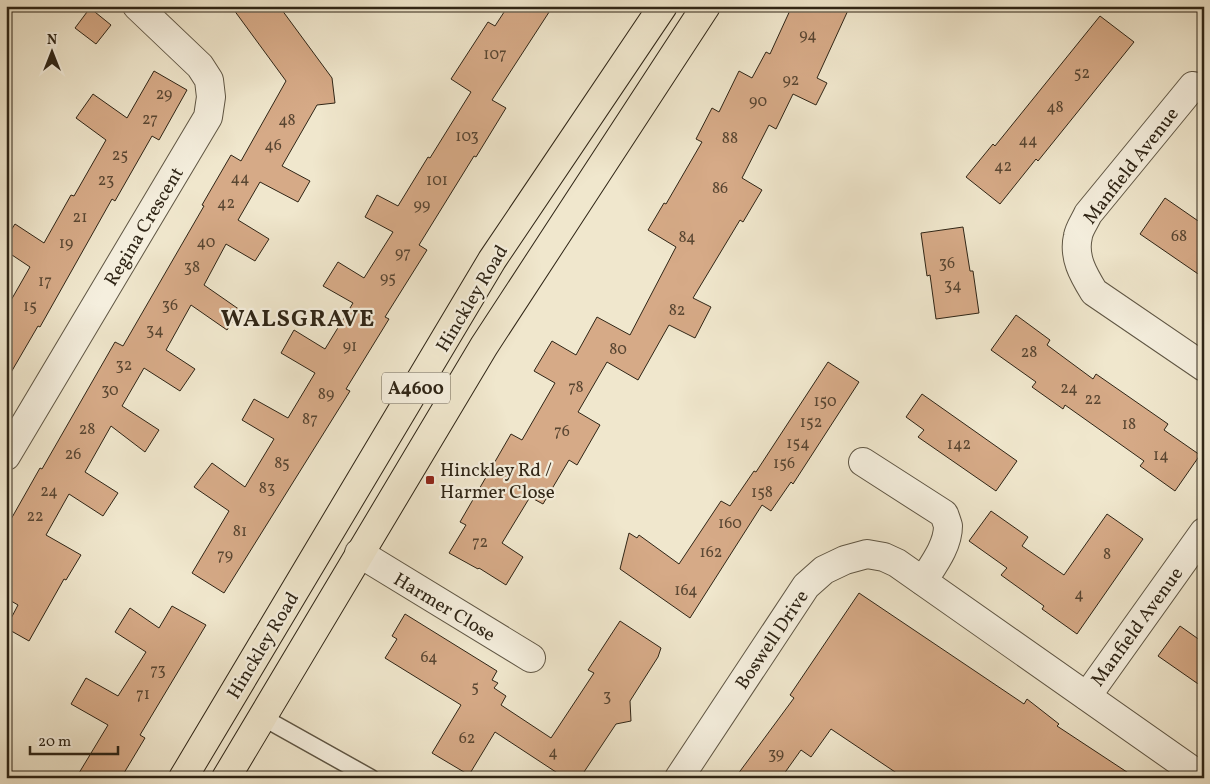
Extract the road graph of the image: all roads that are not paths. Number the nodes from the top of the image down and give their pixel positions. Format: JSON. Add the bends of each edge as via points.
{"nodes":[{"id":1,"x":137,"y":6,"type":"edge"},
{"id":2,"x":663,"y":6,"type":"edge"},
{"id":3,"x":706,"y":6,"type":"edge"},
{"id":4,"x":1193,"y":86,"type":"dead end"},
{"id":5,"x":1204,"y":367,"type":"edge"},
{"id":6,"x":6,"y":456,"type":"edge"},
{"id":7,"x":863,"y":462,"type":"dead end"},
{"id":8,"x":1204,"y":532,"type":"edge"},
{"id":9,"x":359,"y":553,"type":"junction"},
{"id":10,"x":923,"y":581,"type":"junction"},
{"id":11,"x":531,"y":658,"type":"dead end"},
{"id":12,"x":1086,"y":696,"type":"junction"},
{"id":13,"x":262,"y":717,"type":"junction"},
{"id":14,"x":183,"y":778,"type":"edge"},
{"id":15,"x":226,"y":778,"type":"edge"},
{"id":16,"x":371,"y":778,"type":"edge"},
{"id":17,"x":679,"y":778,"type":"edge"},
{"id":18,"x":1203,"y":778,"type":"edge"}],
"edges":[{"from":1,"to":6,"type":"street","name":"Regina Crescent","via":[[200,66],[209,80],[208,117]]},
{"from":2,"to":14,"type":"highway","name":"Hinckley Road","number":"A4600","via":[[492,260]]},
{"from":3,"to":9,"type":"highway","name":"Hinckley Road","number":"A4600","via":[[484,346]]},
{"from":4,"to":5,"type":"street","name":"Manfield Avenue","via":[[1088,214],[1078,235],[1077,256],[1094,292]]},
{"from":7,"to":10,"type":"street","via":[[944,514],[948,525],[945,539]]},
{"from":8,"to":12,"type":"street","name":"Manfield Avenue"},
{"from":9,"to":11,"type":"street","name":"Harmer Close"},
{"from":9,"to":13,"type":"highway","name":"Hinckley Road","number":"A4600"},
{"from":10,"to":12,"type":"street","name":"Boswell Drive"},
{"from":10,"to":17,"type":"street","name":"Boswell Drive","via":[[897,563],[867,554],[824,570],[806,586]]},
{"from":12,"to":18,"type":"street","name":"Boswell Drive"},
{"from":13,"to":15,"type":"highway","name":"Hinckley Road","number":"A4600"},
{"from":13,"to":16,"type":"lane"}]}
